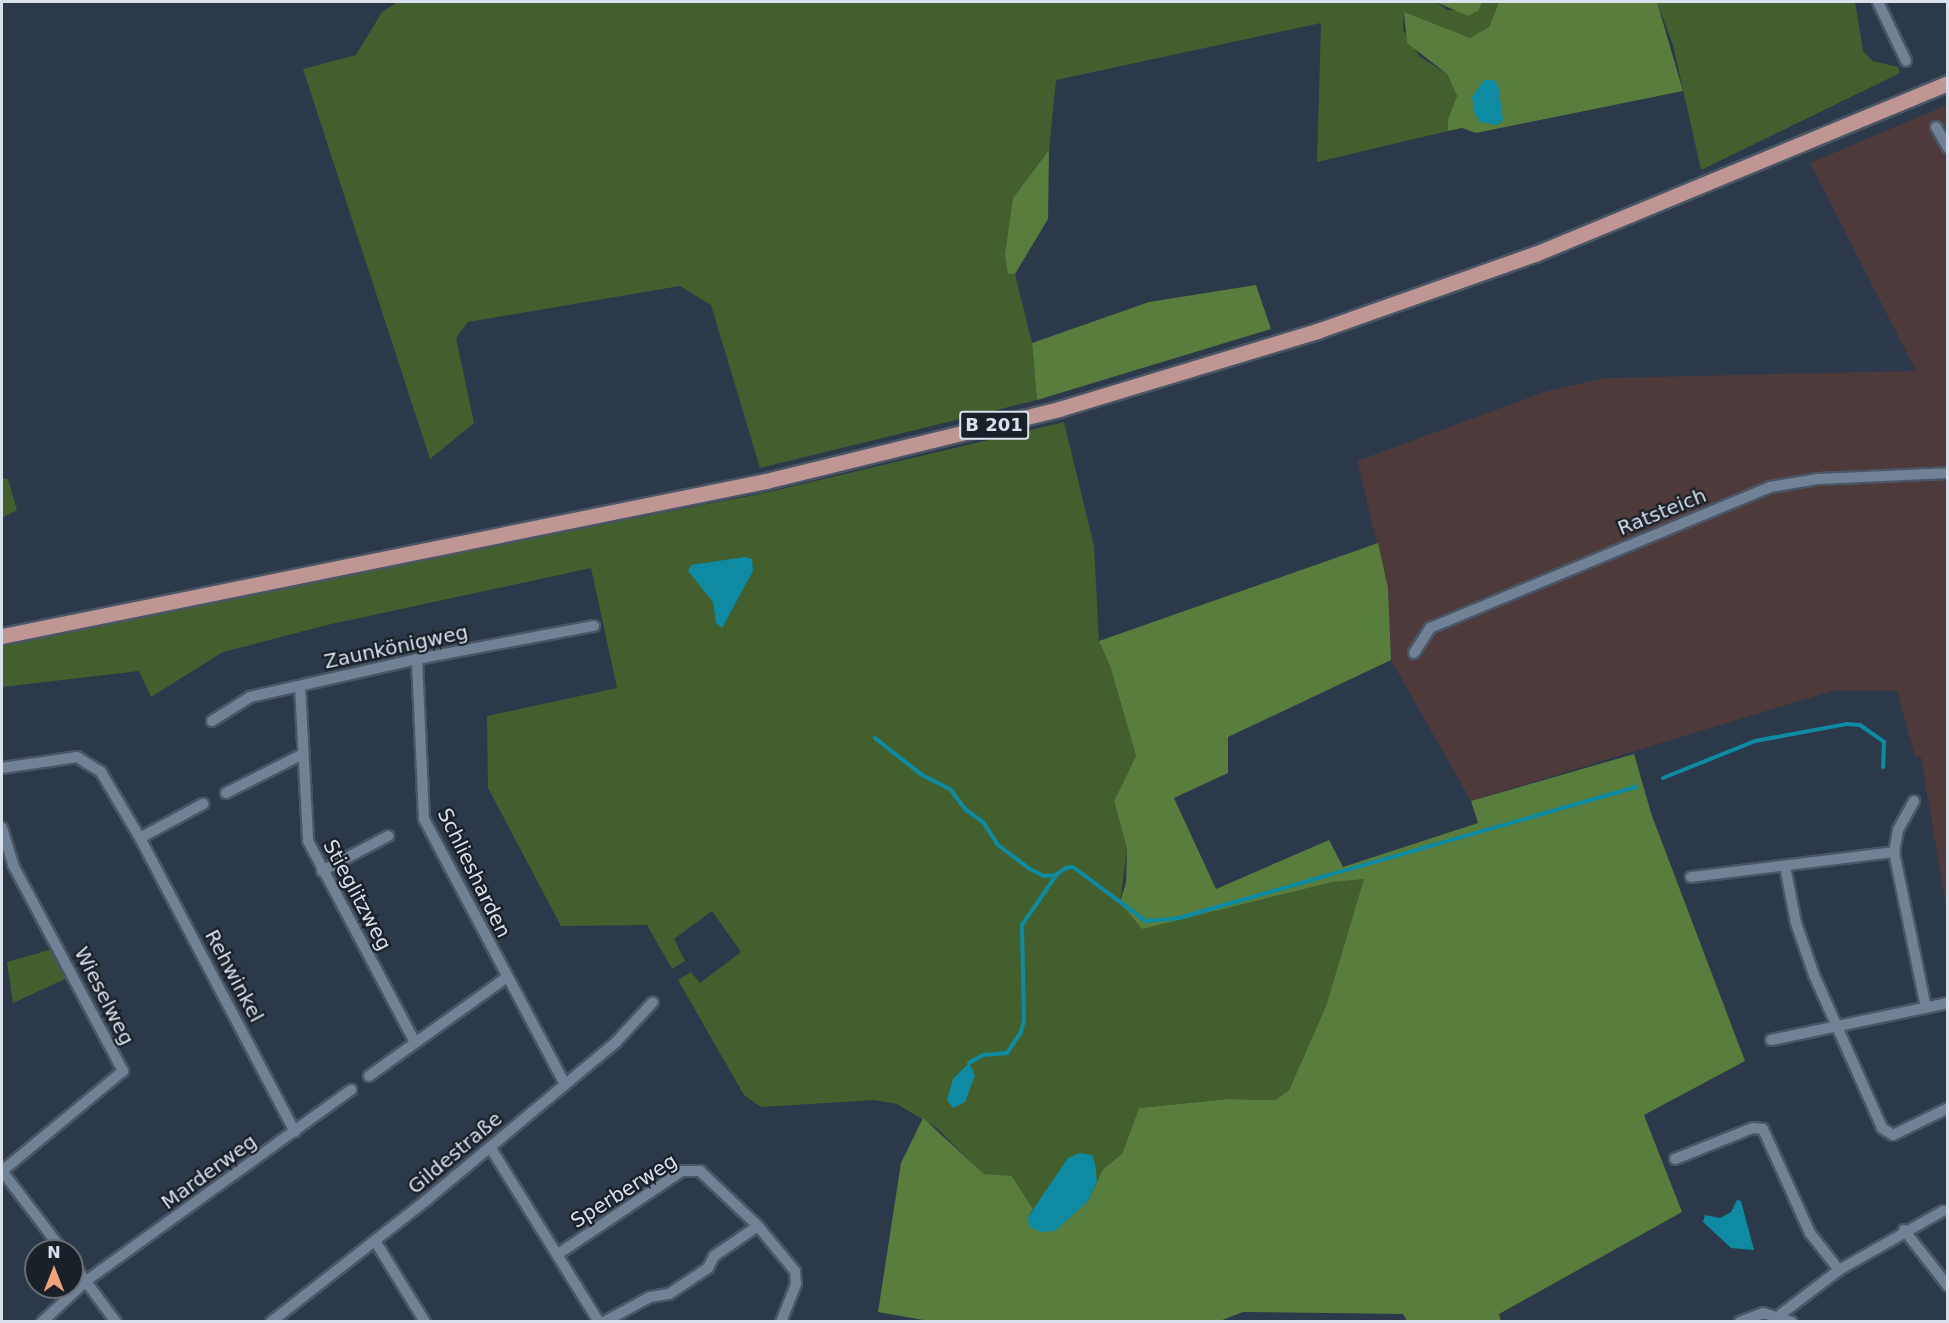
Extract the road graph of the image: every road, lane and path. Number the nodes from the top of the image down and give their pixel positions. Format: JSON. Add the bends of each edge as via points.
{"nodes":[{"id":1,"x":1878,"y":2,"type":"edge"},
{"id":2,"x":1906,"y":61,"type":"dead end"},
{"id":3,"x":1947,"y":83,"type":"edge"},
{"id":4,"x":1936,"y":127,"type":"dead end"},
{"id":5,"x":1947,"y":148,"type":"edge"},
{"id":6,"x":1947,"y":473,"type":"edge"},
{"id":7,"x":594,"y":626,"type":"dead end"},
{"id":8,"x":2,"y":636,"type":"edge"},
{"id":9,"x":1414,"y":653,"type":"dead end"},
{"id":10,"x":417,"y":659,"type":"junction"},
{"id":11,"x":300,"y":686,"type":"junction"},
{"id":12,"x":212,"y":721,"type":"dead end"},
{"id":13,"x":303,"y":754,"type":"junction"},
{"id":14,"x":2,"y":768,"type":"edge"},
{"id":15,"x":226,"y":793,"type":"dead end"},
{"id":16,"x":1914,"y":801,"type":"dead end"},
{"id":17,"x":203,"y":804,"type":"dead end"},
{"id":18,"x":2,"y":828,"type":"edge"},
{"id":19,"x":388,"y":836,"type":"dead end"},
{"id":20,"x":140,"y":838,"type":"junction"},
{"id":21,"x":1894,"y":852,"type":"junction"},
{"id":22,"x":1785,"y":866,"type":"junction"},
{"id":23,"x":322,"y":871,"type":"junction"},
{"id":24,"x":1690,"y":877,"type":"dead end"},
{"id":25,"x":506,"y":978,"type":"junction"},
{"id":26,"x":653,"y":1002,"type":"dead end"},
{"id":27,"x":1947,"y":1003,"type":"edge"},
{"id":28,"x":1926,"y":1008,"type":"junction"},
{"id":29,"x":1837,"y":1026,"type":"junction"},
{"id":30,"x":1771,"y":1040,"type":"dead end"},
{"id":31,"x":415,"y":1042,"type":"junction"},
{"id":32,"x":369,"y":1076,"type":"dead end"},
{"id":33,"x":565,"y":1084,"type":"junction"},
{"id":34,"x":351,"y":1090,"type":"dead end"},
{"id":35,"x":1947,"y":1108,"type":"edge"},
{"id":36,"x":295,"y":1132,"type":"junction"},
{"id":37,"x":490,"y":1147,"type":"junction"},
{"id":38,"x":1675,"y":1160,"type":"dead end"},
{"id":39,"x":2,"y":1171,"type":"edge"},
{"id":40,"x":1943,"y":1210,"type":"dead end"},
{"id":41,"x":758,"y":1226,"type":"junction"},
{"id":42,"x":1904,"y":1230,"type":"junction"},
{"id":43,"x":54,"y":1239,"type":"edge"},
{"id":44,"x":375,"y":1241,"type":"junction"},
{"id":45,"x":558,"y":1254,"type":"junction"},
{"id":46,"x":1839,"y":1270,"type":"junction"},
{"id":47,"x":84,"y":1278,"type":"edge"},
{"id":48,"x":86,"y":1281,"type":"junction"},
{"id":49,"x":1947,"y":1286,"type":"edge"},
{"id":50,"x":1780,"y":1315,"type":"junction"},
{"id":51,"x":42,"y":1322,"type":"edge"},
{"id":52,"x":116,"y":1322,"type":"edge"},
{"id":53,"x":271,"y":1322,"type":"edge"},
{"id":54,"x":425,"y":1322,"type":"edge"},
{"id":55,"x":599,"y":1322,"type":"edge"},
{"id":56,"x":604,"y":1322,"type":"edge"},
{"id":57,"x":781,"y":1322,"type":"edge"},
{"id":58,"x":1740,"y":1322,"type":"edge"},
{"id":59,"x":1792,"y":1322,"type":"edge"}],
"edges":[{"from":1,"to":2,"type":"street"},
{"from":3,"to":8,"type":"main road","number":"B 201","via":[[1535,254],[1317,331],[1059,409],[766,481]]},
{"from":4,"to":5,"type":"street"},
{"from":6,"to":9,"type":"street","name":"Ratsteich","via":[[1818,479],[1770,487],[1430,628]]},
{"from":7,"to":10,"type":"street","name":"Zaunkönigweg"},
{"from":10,"to":11,"type":"street","name":"Zaunkönigweg"},
{"from":10,"to":25,"type":"street","name":"Schliesharden","via":[[423,819]]},
{"from":11,"to":12,"type":"street","name":"Zaunkönigweg","via":[[250,697]]},
{"from":11,"to":13,"type":"street","name":"Stieglitzweg"},
{"from":13,"to":15,"type":"street"},
{"from":13,"to":23,"type":"street","name":"Stieglitzweg","via":[[308,841]]},
{"from":14,"to":20,"type":"street","name":"Rehwinkel","via":[[60,756],[84,760],[109,782]]},
{"from":16,"to":21,"type":"street","via":[[1898,830]]},
{"from":17,"to":20,"type":"street"},
{"from":18,"to":39,"type":"street","name":"Wieselweg","via":[[13,865],[123,1071]]},
{"from":19,"to":23,"type":"street"},
{"from":20,"to":36,"type":"street","name":"Rehwinkel"},
{"from":21,"to":22,"type":"street"},
{"from":21,"to":28,"type":"street"},
{"from":22,"to":24,"type":"street"},
{"from":22,"to":29,"type":"street","via":[[1796,923]]},
{"from":23,"to":31,"type":"street","name":"Stieglitzweg"},
{"from":25,"to":31,"type":"street"},
{"from":25,"to":33,"type":"street","name":"Schliesharden"},
{"from":26,"to":33,"type":"street","name":"Gildestraße","via":[[616,1042]]},
{"from":27,"to":28,"type":"street"},
{"from":28,"to":29,"type":"street"},
{"from":29,"to":30,"type":"street"},
{"from":29,"to":35,"type":"street","via":[[1882,1128],[1893,1135]]},
{"from":31,"to":32,"type":"street"},
{"from":33,"to":37,"type":"street","name":"Gildestraße"},
{"from":34,"to":36,"type":"street","name":"Marderweg"},
{"from":36,"to":48,"type":"street","name":"Marderweg"},
{"from":37,"to":44,"type":"street","name":"Gildestraße"},
{"from":37,"to":45,"type":"street"},
{"from":38,"to":46,"type":"street","via":[[1753,1128],[1763,1129],[1810,1233]]},
{"from":39,"to":43,"type":"street"},
{"from":40,"to":42,"type":"street"},
{"from":41,"to":45,"type":"street","name":"Sperberweg","via":[[700,1171],[692,1169],[682,1171]]},
{"from":41,"to":56,"type":"street","via":[[714,1256],[708,1268],[669,1294],[650,1297]]},
{"from":41,"to":57,"type":"street","name":"Sperberweg","via":[[795,1271],[796,1284]]},
{"from":42,"to":46,"type":"street"},
{"from":42,"to":49,"type":"street"},
{"from":44,"to":53,"type":"street","name":"Gildestraße"},
{"from":44,"to":54,"type":"street"},
{"from":45,"to":55,"type":"street"},
{"from":46,"to":50,"type":"street"},
{"from":47,"to":48,"type":"street"},
{"from":48,"to":51,"type":"street","name":"Marderweg"},
{"from":48,"to":52,"type":"street"},
{"from":50,"to":58,"type":"street","via":[[1754,1314]]},
{"from":50,"to":59,"type":"street"}]}
